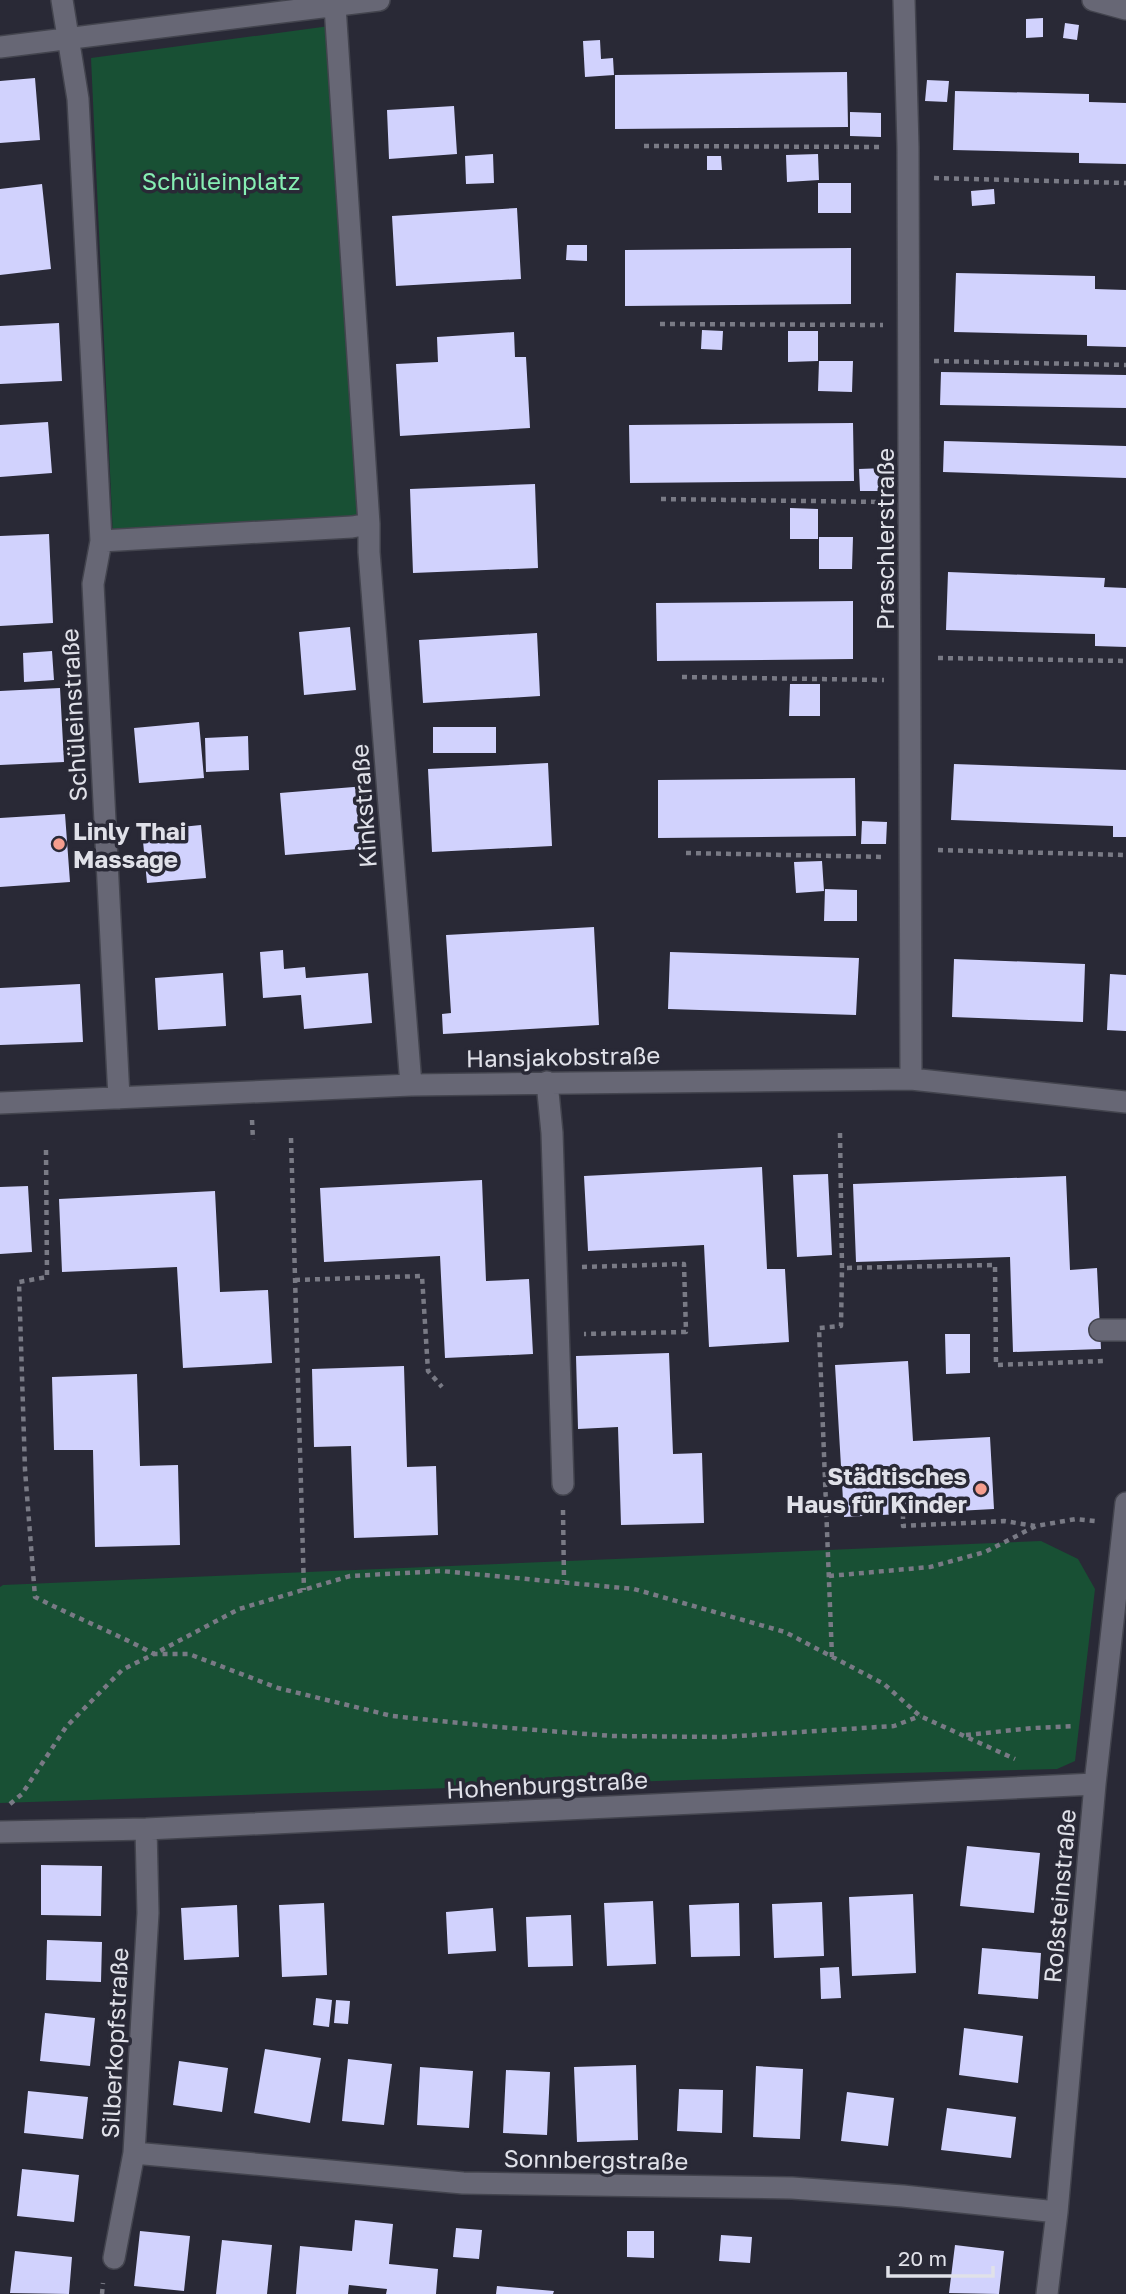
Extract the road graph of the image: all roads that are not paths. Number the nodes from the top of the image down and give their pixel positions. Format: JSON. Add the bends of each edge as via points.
{"nodes":[{"id":1,"x":62,"y":0,"type":"edge"},
{"id":2,"x":379,"y":0,"type":"edge"},
{"id":3,"x":904,"y":0,"type":"edge"},
{"id":4,"x":1093,"y":0,"type":"edge"},
{"id":5,"x":335,"y":6,"type":"junction"},
{"id":6,"x":1126,"y":9,"type":"edge"},
{"id":7,"x":69,"y":39,"type":"junction"},
{"id":8,"x":0,"y":47,"type":"edge"},
{"id":9,"x":369,"y":524,"type":"junction"},
{"id":10,"x":101,"y":541,"type":"junction"},
{"id":11,"x":911,"y":1079,"type":"junction"},
{"id":12,"x":547,"y":1082,"type":"junction"},
{"id":13,"x":411,"y":1084,"type":"junction"},
{"id":14,"x":119,"y":1098,"type":"junction"},
{"id":15,"x":1126,"y":1102,"type":"edge"},
{"id":16,"x":0,"y":1103,"type":"edge"},
{"id":17,"x":1100,"y":1330,"type":"dead end"},
{"id":18,"x":1126,"y":1330,"type":"edge"},
{"id":19,"x":563,"y":1484,"type":"road end"},
{"id":20,"x":1125,"y":1514,"type":"edge"},
{"id":21,"x":1096,"y":1784,"type":"junction"},
{"id":22,"x":146,"y":1829,"type":"junction"},
{"id":23,"x":0,"y":1832,"type":"edge"},
{"id":24,"x":134,"y":2153,"type":"junction"},
{"id":25,"x":1057,"y":2212,"type":"junction"},
{"id":26,"x":114,"y":2258,"type":"dead end"},
{"id":27,"x":1047,"y":2294,"type":"edge"}],
"edges":[{"from":1,"to":7,"type":"street"},
{"from":2,"to":5,"type":"street"},
{"from":3,"to":11,"type":"street","name":"Praschlerstraße"},
{"from":4,"to":6,"type":"street"},
{"from":5,"to":7,"type":"street"},
{"from":5,"to":9,"type":"street"},
{"from":7,"to":8,"type":"street"},
{"from":7,"to":10,"type":"street","via":[[78,99]]},
{"from":9,"to":10,"type":"street"},
{"from":9,"to":13,"type":"street","name":"Kinkstraße"},
{"from":10,"to":14,"type":"street","name":"Schüleinstraße","via":[[93,584]]},
{"from":11,"to":12,"type":"street","name":"Hansjakobstraße"},
{"from":11,"to":15,"type":"street","name":"Hansjakobstraße"},
{"from":12,"to":13,"type":"street","name":"Hansjakobstraße"},
{"from":12,"to":19,"type":"street"},
{"from":13,"to":14,"type":"street","name":"Hansjakobstraße"},
{"from":14,"to":16,"type":"street","name":"Hansjakobstraße"},
{"from":17,"to":18,"type":"street"},
{"from":20,"to":21,"type":"street","name":"Roßsteinstraße"},
{"from":21,"to":22,"type":"street","name":"Hohenburgstraße"},
{"from":21,"to":25,"type":"street","name":"Roßsteinstraße"},
{"from":22,"to":23,"type":"street","name":"Hohenburgstraße"},
{"from":22,"to":24,"type":"street","name":"Silberkopfstraße","via":[[148,1913]]},
{"from":24,"to":25,"type":"street","name":"Sonnbergstraße","via":[[463,2183],[792,2188]]},
{"from":24,"to":26,"type":"street","name":"Silberkopfstraße"},
{"from":25,"to":27,"type":"street","name":"Roßsteinstraße"}]}
